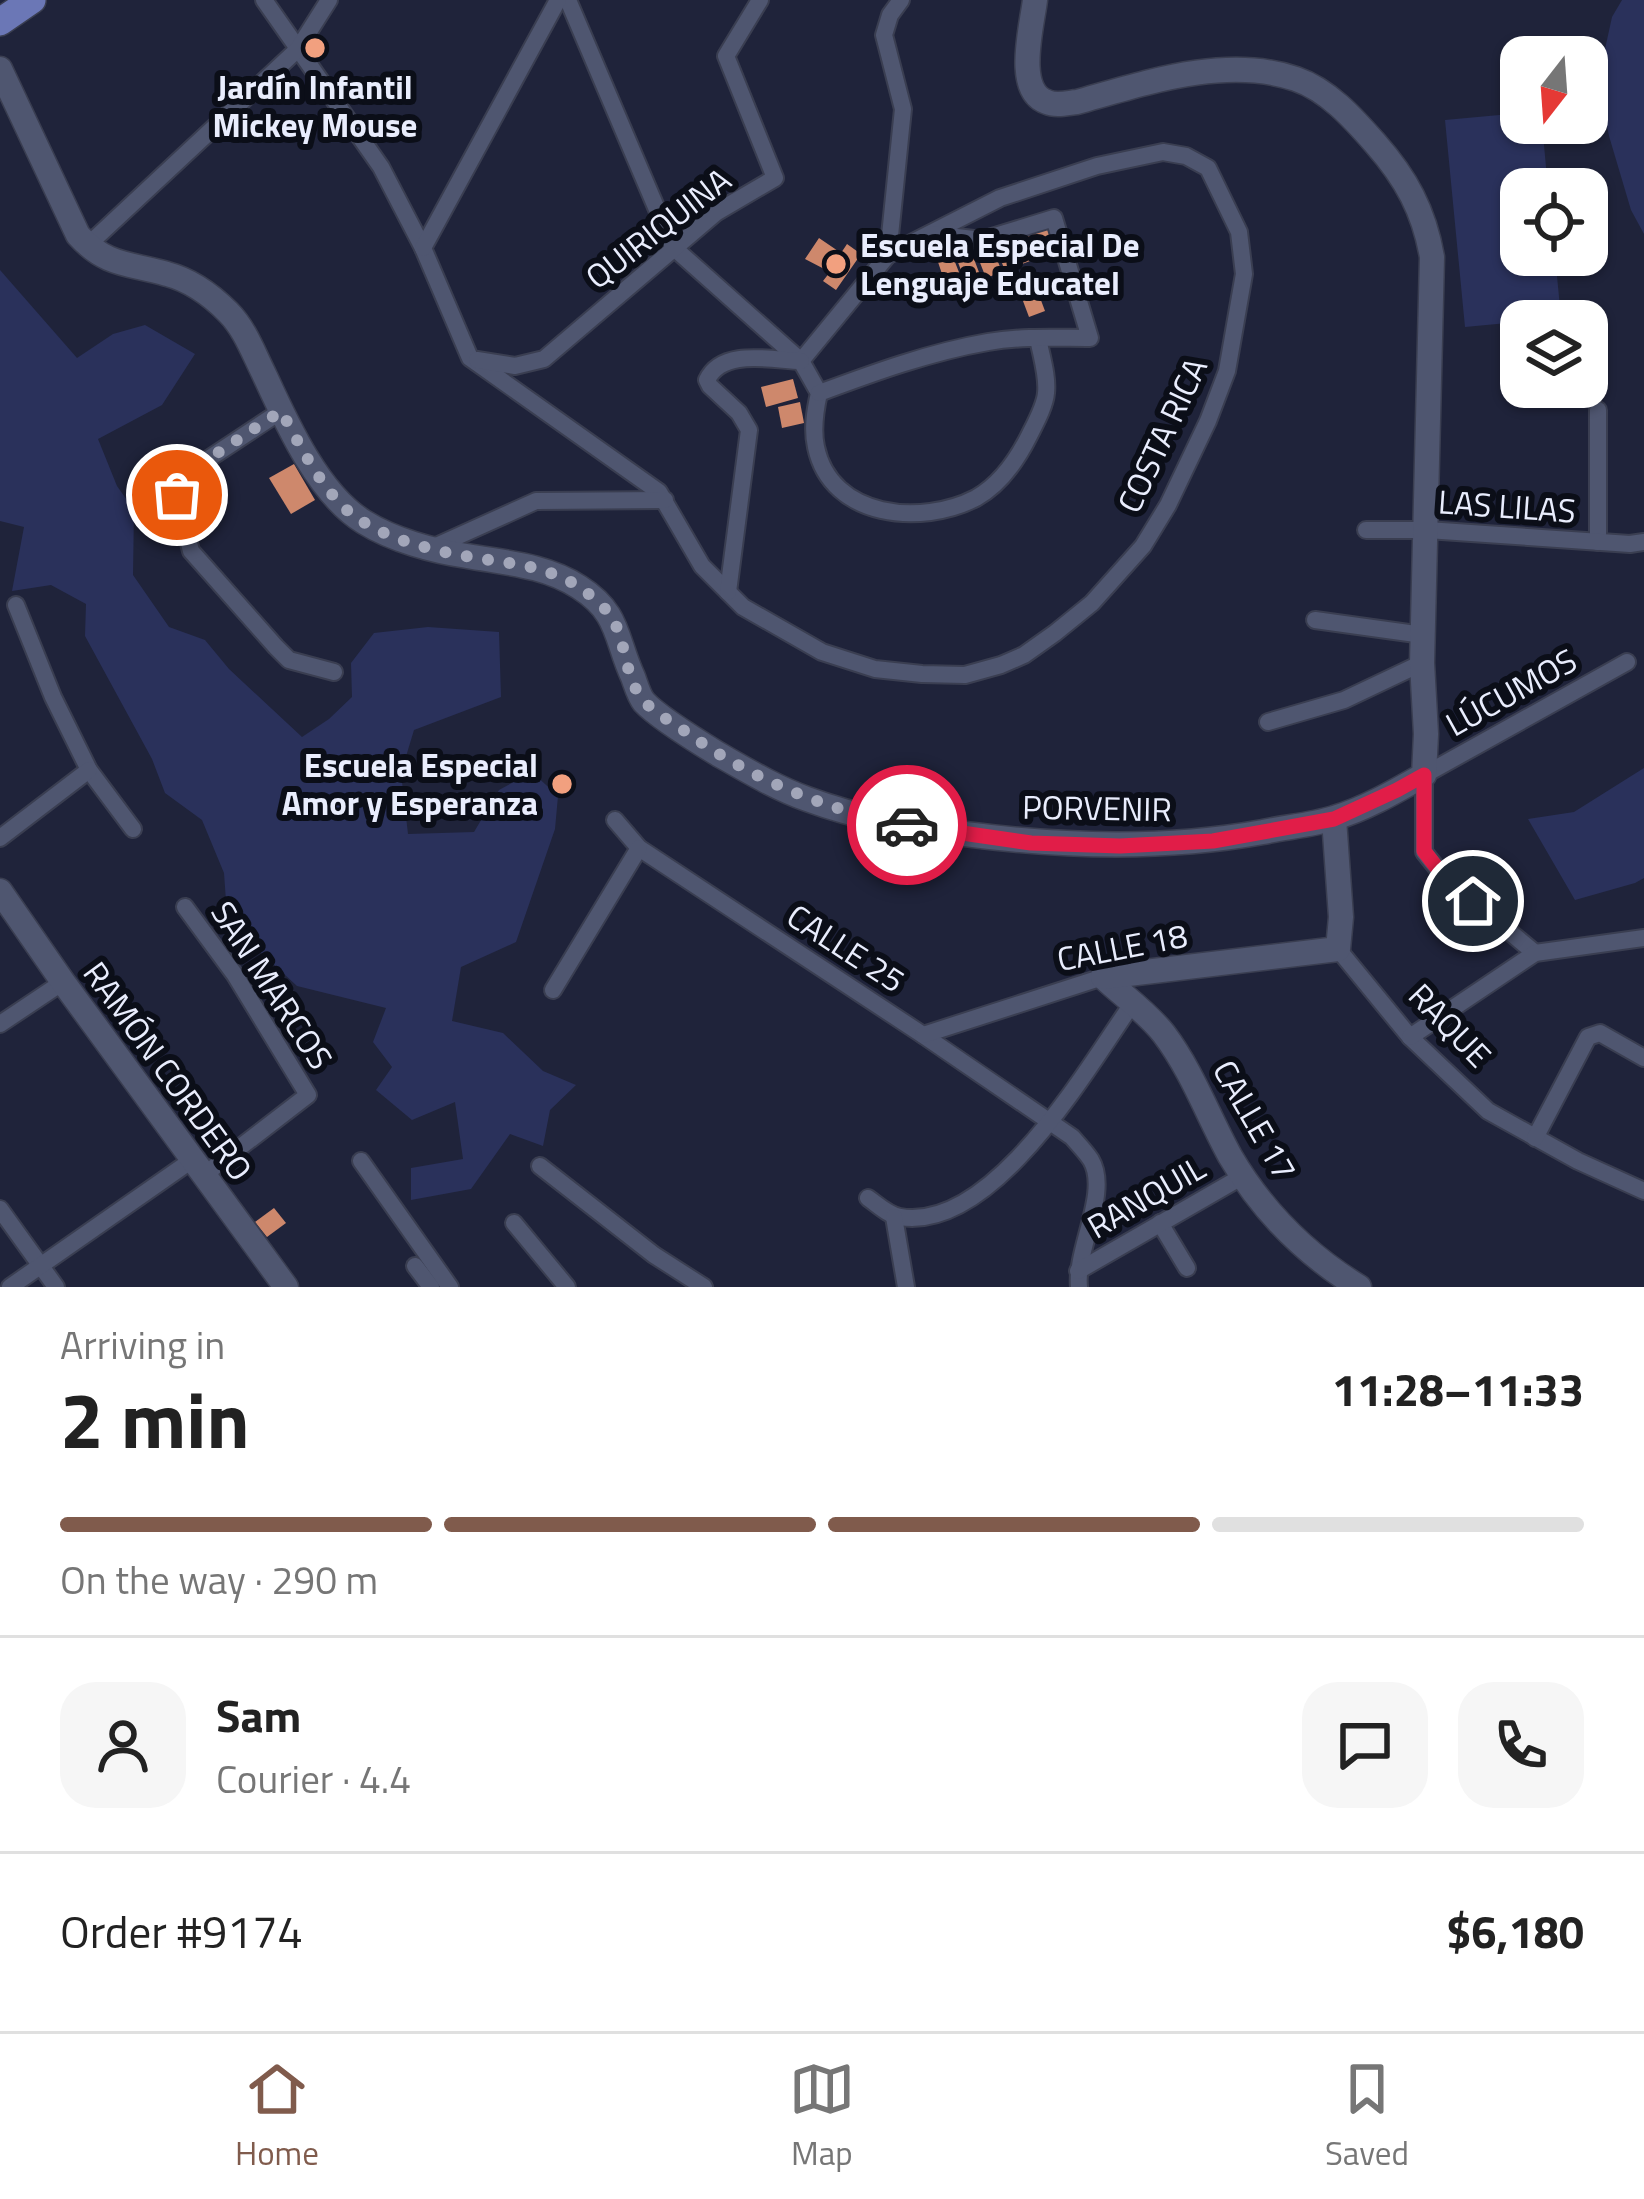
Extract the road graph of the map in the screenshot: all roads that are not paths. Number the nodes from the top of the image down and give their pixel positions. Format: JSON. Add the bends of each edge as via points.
{"nodes":[{"id":1,"x":32,"y":0,"type":"edge"},
{"id":2,"x":264,"y":0,"type":"edge"},
{"id":3,"x":328,"y":0,"type":"edge"},
{"id":4,"x":558,"y":0,"type":"edge"},
{"id":5,"x":568,"y":0,"type":"edge"},
{"id":6,"x":760,"y":0,"type":"edge"},
{"id":7,"x":901,"y":0,"type":"edge"},
{"id":8,"x":1035,"y":0,"type":"edge"},
{"id":9,"x":0,"y":22,"type":"edge"},
{"id":10,"x":298,"y":50,"type":"junction"},
{"id":11,"x":0,"y":69,"type":"edge"},
{"id":12,"x":930,"y":234,"type":"junction"},
{"id":13,"x":87,"y":246,"type":"junction"},
{"id":14,"x":673,"y":247,"type":"junction"},
{"id":15,"x":423,"y":248,"type":"junction"},
{"id":16,"x":888,"y":255,"type":"junction"},
{"id":17,"x":1038,"y":338,"type":"junction"},
{"id":18,"x":470,"y":358,"type":"junction"},
{"id":19,"x":801,"y":361,"type":"junction"},
{"id":20,"x":819,"y":392,"type":"junction"},
{"id":21,"x":1598,"y":410,"type":"dead end"},
{"id":22,"x":281,"y":411,"type":"junction"},
{"id":23,"x":665,"y":500,"type":"junction"},
{"id":24,"x":1366,"y":530,"type":"dead end"},
{"id":25,"x":1426,"y":530,"type":"junction"},
{"id":26,"x":1598,"y":542,"type":"junction"},
{"id":27,"x":1644,"y":542,"type":"edge"},
{"id":28,"x":434,"y":548,"type":"junction"},
{"id":29,"x":728,"y":592,"type":"junction"},
{"id":30,"x":16,"y":605,"type":"dead end"},
{"id":31,"x":1315,"y":620,"type":"dead end"},
{"id":32,"x":1423,"y":634,"type":"junction"},
{"id":33,"x":1627,"y":662,"type":"dead end"},
{"id":34,"x":1422,"y":663,"type":"junction"},
{"id":35,"x":334,"y":672,"type":"dead end"},
{"id":36,"x":1268,"y":722,"type":"dead end"},
{"id":37,"x":88,"y":770,"type":"junction"},
{"id":38,"x":1424,"y":775,"type":"junction"},
{"id":39,"x":1334,"y":819,"type":"junction"},
{"id":40,"x":615,"y":820,"type":"dead end"},
{"id":41,"x":133,"y":830,"type":"dead end"},
{"id":42,"x":0,"y":838,"type":"edge"},
{"id":43,"x":639,"y":848,"type":"junction"},
{"id":44,"x":0,"y":891,"type":"edge"},
{"id":45,"x":185,"y":907,"type":"dead end"},
{"id":46,"x":1644,"y":938,"type":"edge"},
{"id":47,"x":1338,"y":949,"type":"junction"},
{"id":48,"x":1535,"y":953,"type":"junction"},
{"id":49,"x":1103,"y":977,"type":"junction"},
{"id":50,"x":63,"y":982,"type":"junction"},
{"id":51,"x":553,"y":990,"type":"dead end"},
{"id":52,"x":1132,"y":1004,"type":"junction"},
{"id":53,"x":0,"y":1024,"type":"edge"},
{"id":54,"x":923,"y":1035,"type":"junction"},
{"id":55,"x":1410,"y":1037,"type":"junction"},
{"id":56,"x":1644,"y":1058,"type":"edge"},
{"id":57,"x":1051,"y":1120,"type":"junction"},
{"id":58,"x":1535,"y":1138,"type":"junction"},
{"id":59,"x":361,"y":1162,"type":"dead end"},
{"id":60,"x":540,"y":1166,"type":"dead end"},
{"id":61,"x":198,"y":1168,"type":"junction"},
{"id":62,"x":1243,"y":1176,"type":"junction"},
{"id":63,"x":1644,"y":1191,"type":"edge"},
{"id":64,"x":868,"y":1198,"type":"dead end"},
{"id":65,"x":0,"y":1209,"type":"edge"},
{"id":66,"x":894,"y":1217,"type":"junction"},
{"id":67,"x":514,"y":1223,"type":"dead end"},
{"id":68,"x":1160,"y":1223,"type":"junction"},
{"id":69,"x":40,"y":1264,"type":"junction"},
{"id":70,"x":415,"y":1266,"type":"dead end"},
{"id":71,"x":1187,"y":1268,"type":"dead end"},
{"id":72,"x":1079,"y":1279,"type":"edge"},
{"id":73,"x":10,"y":1287,"type":"edge"},
{"id":74,"x":56,"y":1287,"type":"edge"},
{"id":75,"x":286,"y":1287,"type":"edge"},
{"id":76,"x":430,"y":1287,"type":"edge"},
{"id":77,"x":450,"y":1287,"type":"edge"},
{"id":78,"x":567,"y":1287,"type":"edge"},
{"id":79,"x":704,"y":1287,"type":"edge"},
{"id":80,"x":906,"y":1287,"type":"edge"},
{"id":81,"x":1359,"y":1287,"type":"edge"}],
"edges":[{"from":1,"to":9,"type":"main road"},
{"from":2,"to":10,"type":"street"},
{"from":3,"to":10,"type":"street"},
{"from":4,"to":15,"type":"street"},
{"from":5,"to":14,"type":"street"},
{"from":6,"to":14,"type":"street","name":"QUIRIQUINA","via":[[726,56],[775,178]]},
{"from":7,"to":16,"type":"street","via":[[884,35],[903,109]]},
{"from":8,"to":25,"type":"street","via":[[1027,70],[1043,101],[1077,102],[1212,70],[1262,71],[1330,98],[1393,162],[1420,209],[1432,257]]},
{"from":10,"to":13,"type":"street"},
{"from":10,"to":15,"type":"street","via":[[381,167]]},
{"from":11,"to":13,"type":"street"},
{"from":12,"to":16,"type":"street","name":"COSTA RICA"},
{"from":12,"to":17,"type":"street","via":[[982,240],[1054,218],[1090,338]]},
{"from":12,"to":29,"type":"street","name":"COSTA RICA","via":[[1000,198],[1096,166],[1162,152],[1208,168],[1239,232],[1244,274],[1227,371],[1168,505],[1091,603],[1024,655],[965,675],[875,669],[822,652]]},
{"from":13,"to":22,"type":"street","name":"PORVENIR","via":[[121,265],[182,280],[225,308]]},
{"from":14,"to":18,"type":"street","name":"QUIRIQUINA","via":[[544,359],[515,366]]},
{"from":14,"to":19,"type":"street"},
{"from":15,"to":18,"type":"street"},
{"from":16,"to":19,"type":"street"},
{"from":17,"to":20,"type":"street","via":[[988,342]]},
{"from":17,"to":20,"type":"street","via":[[1046,393],[1021,453],[1004,477],[953,507],[897,513],[844,494],[816,452]]},
{"from":18,"to":23,"type":"street","name":"COSTA RICA"},
{"from":19,"to":20,"type":"street"},
{"from":19,"to":29,"type":"street","via":[[727,360],[707,380],[749,430]]},
{"from":21,"to":26,"type":"street"},
{"from":22,"to":28,"type":"street","name":"PORVENIR","via":[[344,507],[392,536]]},
{"from":22,"to":35,"type":"street","via":[[178,479],[177,495],[191,551],[276,647],[289,660]]},
{"from":23,"to":28,"type":"street","via":[[536,501]]},
{"from":23,"to":29,"type":"street","name":"COSTA RICA","via":[[702,566]]},
{"from":24,"to":25,"type":"street","name":"LAS LILAS"},
{"from":25,"to":26,"type":"street","name":"LAS LILAS"},
{"from":25,"to":32,"type":"street"},
{"from":26,"to":27,"type":"street","name":"LAS LILAS"},
{"from":28,"to":39,"type":"street","name":"PORVENIR","via":[[560,575],[613,618],[643,701],[751,773],[863,817],[1031,843],[1120,846],[1213,841]]},
{"from":30,"to":37,"type":"street"},
{"from":31,"to":32,"type":"street"},
{"from":32,"to":34,"type":"street"},
{"from":33,"to":38,"type":"street","name":"LÚCUMOS"},
{"from":34,"to":36,"type":"street","via":[[1344,700]]},
{"from":34,"to":38,"type":"street"},
{"from":37,"to":41,"type":"street"},
{"from":37,"to":42,"type":"street"},
{"from":38,"to":39,"type":"street","name":"PORVENIR"},
{"from":38,"to":48,"type":"street","via":[[1424,851],[1432,865]]},
{"from":39,"to":47,"type":"street"},
{"from":40,"to":43,"type":"street","name":"CALLE 25"},
{"from":43,"to":51,"type":"street"},
{"from":43,"to":54,"type":"street","name":"CALLE 25"},
{"from":44,"to":50,"type":"street","name":"RAMÓN CORDERO"},
{"from":45,"to":61,"type":"street","name":"SAN MARCOS","via":[[308,1096]]},
{"from":46,"to":48,"type":"street"},
{"from":47,"to":49,"type":"street","name":"CALLE 18"},
{"from":47,"to":55,"type":"street","name":"RAQUE"},
{"from":48,"to":55,"type":"street"},
{"from":49,"to":52,"type":"street","name":"CALLE 17"},
{"from":49,"to":54,"type":"street","name":"CALLE 18"},
{"from":50,"to":53,"type":"street"},
{"from":50,"to":61,"type":"street","name":"RAMÓN CORDERO"},
{"from":52,"to":57,"type":"street"},
{"from":52,"to":62,"type":"street","name":"CALLE 17","via":[[1182,1061]]},
{"from":54,"to":57,"type":"street","name":"CALLE 25"},
{"from":55,"to":58,"type":"street","name":"RAQUE","via":[[1488,1111]]},
{"from":56,"to":58,"type":"street","via":[[1600,1033],[1588,1037]]},
{"from":57,"to":66,"type":"street","via":[[969,1199],[932,1218]]},
{"from":57,"to":72,"type":"street","name":"CALLE 25","via":[[1096,1174]]},
{"from":58,"to":63,"type":"street","name":"RAQUE"},
{"from":59,"to":77,"type":"street"},
{"from":60,"to":79,"type":"street"},
{"from":61,"to":69,"type":"street"},
{"from":61,"to":75,"type":"street","name":"RAMÓN CORDERO"},
{"from":62,"to":68,"type":"street","name":"RANQUIL"},
{"from":62,"to":81,"type":"street","name":"CALLE 17","via":[[1285,1231]]},
{"from":64,"to":66,"type":"street"},
{"from":65,"to":69,"type":"street"},
{"from":66,"to":80,"type":"street"},
{"from":67,"to":78,"type":"street"},
{"from":68,"to":71,"type":"street"},
{"from":68,"to":72,"type":"street","name":"RANQUIL"},
{"from":69,"to":73,"type":"street"},
{"from":69,"to":74,"type":"street"},
{"from":70,"to":76,"type":"street"}]}
